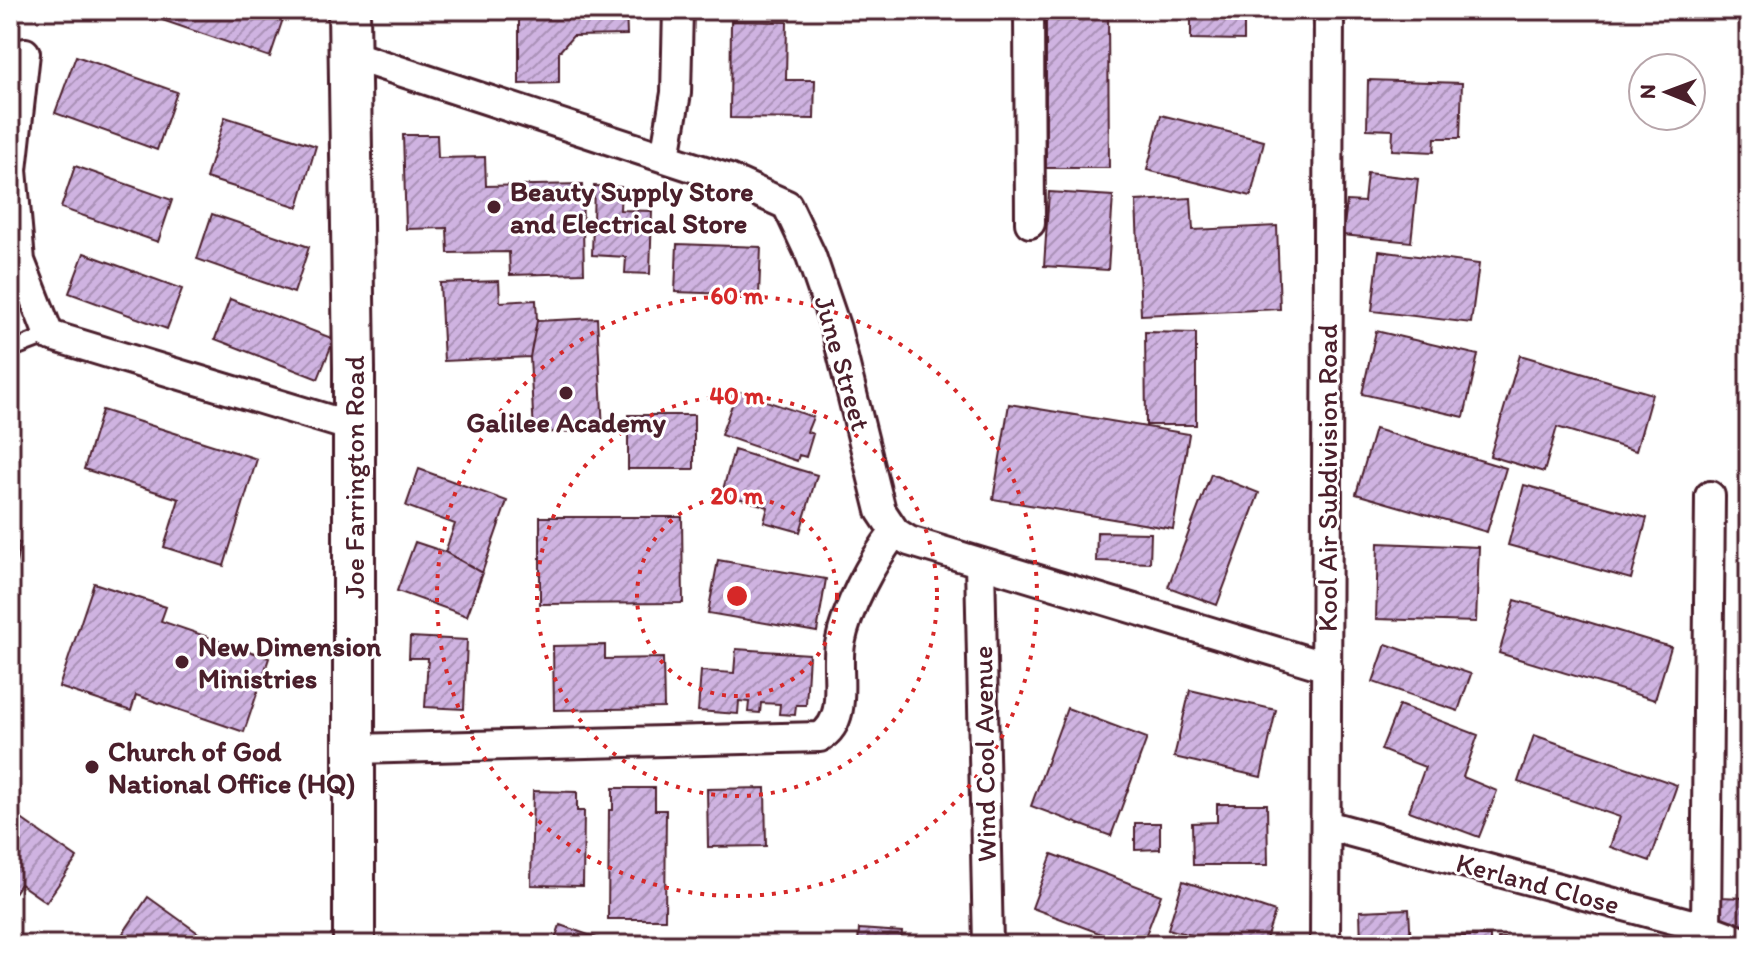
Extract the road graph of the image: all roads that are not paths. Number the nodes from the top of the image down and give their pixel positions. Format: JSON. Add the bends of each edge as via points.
{"nodes":[{"id":1,"x":349,"y":10,"type":"edge"},
{"id":2,"x":678,"y":10,"type":"edge"},
{"id":3,"x":1029,"y":10,"type":"edge"},
{"id":4,"x":1329,"y":10,"type":"edge"},
{"id":5,"x":25,"y":53,"type":"dead end"},
{"id":6,"x":351,"y":55,"type":"junction"},
{"id":7,"x":665,"y":157,"type":"junction"},
{"id":8,"x":1030,"y":223,"type":"dead end"},
{"id":9,"x":49,"y":335,"type":"junction"},
{"id":10,"x":10,"y":350,"type":"edge"},
{"id":11,"x":353,"y":427,"type":"junction"},
{"id":12,"x":1710,"y":496,"type":"dead end"},
{"id":13,"x":895,"y":532,"type":"junction"},
{"id":14,"x":980,"y":563,"type":"junction"},
{"id":15,"x":1327,"y":667,"type":"junction"},
{"id":16,"x":355,"y":749,"type":"junction"},
{"id":17,"x":1326,"y":825,"type":"junction"},
{"id":18,"x":1706,"y":928,"type":"junction"},
{"id":19,"x":1749,"y":944,"type":"edge"},
{"id":20,"x":354,"y":945,"type":"edge"},
{"id":21,"x":988,"y":945,"type":"edge"},
{"id":22,"x":1325,"y":945,"type":"edge"}],
"edges":[{"from":1,"to":6,"type":"main road","name":"Joe Farrington Road"},
{"from":2,"to":7,"type":"street","via":[[676,93]]},
{"from":3,"to":8,"type":"street"},
{"from":4,"to":15,"type":"street","name":"Kool Air Subdivision Road"},
{"from":5,"to":9,"type":"street","via":[[13,185],[20,261]]},
{"from":6,"to":7,"type":"street","name":"June Street"},
{"from":6,"to":11,"type":"main road","name":"Joe Farrington Road"},
{"from":7,"to":13,"type":"street","name":"June Street","via":[[787,205],[836,329],[881,511]]},
{"from":9,"to":10,"type":"lane"},
{"from":9,"to":11,"type":"street"},
{"from":11,"to":16,"type":"main road","name":"Joe Farrington Road"},
{"from":12,"to":18,"type":"street"},
{"from":13,"to":14,"type":"street"},
{"from":13,"to":16,"type":"street","via":[[873,559],[840,643],[837,720],[820,737]]},
{"from":14,"to":15,"type":"street"},
{"from":14,"to":21,"type":"street","name":"Wind Cool Avenue"},
{"from":15,"to":17,"type":"street","name":"Kool Air Subdivision Road"},
{"from":16,"to":20,"type":"main road","name":"Joe Farrington Road"},
{"from":17,"to":18,"type":"street","name":"Kerland Close"},
{"from":17,"to":22,"type":"street","name":"Kool Air Subdivision Road"},
{"from":18,"to":19,"type":"street","name":"Kerland Close"}]}
